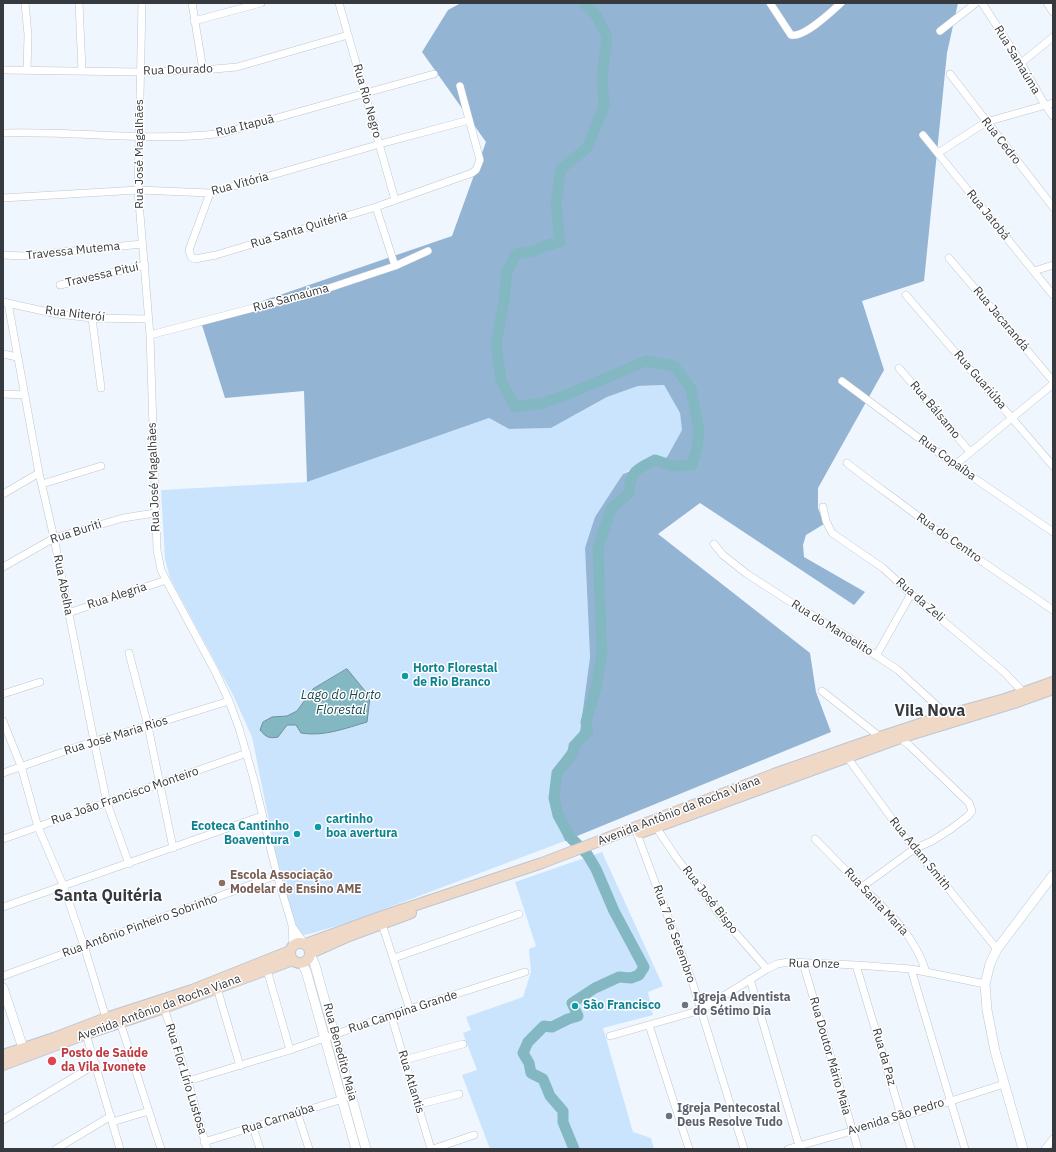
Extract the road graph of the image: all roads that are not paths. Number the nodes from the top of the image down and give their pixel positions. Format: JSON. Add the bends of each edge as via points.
{"nodes":[{"id":1,"x":25,"y":3,"type":"edge"},
{"id":2,"x":79,"y":3,"type":"edge"},
{"id":3,"x":142,"y":3,"type":"edge"},
{"id":4,"x":192,"y":3,"type":"edge"},
{"id":5,"x":261,"y":3,"type":"edge"},
{"id":6,"x":339,"y":3,"type":"edge"},
{"id":7,"x":770,"y":3,"type":"edge"},
{"id":8,"x":976,"y":3,"type":"edge"},
{"id":9,"x":982,"y":3,"type":"edge"},
{"id":10,"x":1047,"y":3,"type":"edge"},
{"id":11,"x":839,"y":4,"type":"edge"},
{"id":12,"x":1053,"y":12,"type":"edge"},
{"id":13,"x":194,"y":22,"type":"junction"},
{"id":14,"x":940,"y":31,"type":"dead end"},
{"id":15,"x":348,"y":35,"type":"junction"},
{"id":16,"x":1053,"y":37,"type":"edge"},
{"id":17,"x":1021,"y":63,"type":"junction"},
{"id":18,"x":3,"y":70,"type":"edge"},
{"id":19,"x":27,"y":70,"type":"junction"},
{"id":20,"x":203,"y":70,"type":"junction"},
{"id":21,"x":82,"y":71,"type":"junction"},
{"id":22,"x":140,"y":72,"type":"junction"},
{"id":23,"x":434,"y":74,"type":"dead end"},
{"id":24,"x":950,"y":74,"type":"dead end"},
{"id":25,"x":460,"y":86,"type":"dead end"},
{"id":26,"x":365,"y":94,"type":"junction"},
{"id":27,"x":1053,"y":103,"type":"edge"},
{"id":28,"x":1045,"y":106,"type":"junction"},
{"id":29,"x":1053,"y":116,"type":"edge"},
{"id":30,"x":469,"y":120,"type":"junction"},
{"id":31,"x":986,"y":122,"type":"junction"},
{"id":32,"x":3,"y":133,"type":"edge"},
{"id":33,"x":923,"y":135,"type":"dead end"},
{"id":34,"x":139,"y":136,"type":"junction"},
{"id":35,"x":380,"y":144,"type":"junction"},
{"id":36,"x":938,"y":153,"type":"junction"},
{"id":37,"x":138,"y":190,"type":"junction"},
{"id":38,"x":210,"y":193,"type":"junction"},
{"id":39,"x":3,"y":198,"type":"edge"},
{"id":40,"x":395,"y":200,"type":"junction"},
{"id":41,"x":376,"y":206,"type":"junction"},
{"id":42,"x":1053,"y":207,"type":"edge"},
{"id":43,"x":142,"y":244,"type":"junction"},
{"id":44,"x":428,"y":251,"type":"dead end"},
{"id":45,"x":3,"y":255,"type":"edge"},
{"id":46,"x":949,"y":258,"type":"dead end"},
{"id":47,"x":145,"y":265,"type":"junction"},
{"id":48,"x":1053,"y":265,"type":"edge"},
{"id":49,"x":395,"y":266,"type":"junction"},
{"id":50,"x":1034,"y":271,"type":"junction"},
{"id":51,"x":60,"y":285,"type":"dead end"},
{"id":52,"x":906,"y":295,"type":"dead end"},
{"id":53,"x":1053,"y":295,"type":"edge"},
{"id":54,"x":6,"y":302,"type":"edge"},
{"id":55,"x":92,"y":318,"type":"junction"},
{"id":56,"x":148,"y":319,"type":"junction"},
{"id":57,"x":150,"y":335,"type":"junction"},
{"id":58,"x":3,"y":354,"type":"edge"},
{"id":59,"x":17,"y":357,"type":"junction"},
{"id":60,"x":900,"y":368,"type":"dead end"},
{"id":61,"x":842,"y":381,"type":"dead end"},
{"id":62,"x":1053,"y":382,"type":"edge"},
{"id":63,"x":101,"y":388,"type":"dead end"},
{"id":64,"x":3,"y":394,"type":"edge"},
{"id":65,"x":25,"y":395,"type":"junction"},
{"id":66,"x":1012,"y":418,"type":"junction"},
{"id":67,"x":970,"y":452,"type":"junction"},
{"id":68,"x":847,"y":463,"type":"dead end"},
{"id":69,"x":955,"y":465,"type":"junction"},
{"id":70,"x":101,"y":466,"type":"dead end"},
{"id":71,"x":1053,"y":466,"type":"edge"},
{"id":72,"x":39,"y":473,"type":"junction"},
{"id":73,"x":42,"y":484,"type":"junction"},
{"id":74,"x":3,"y":494,"type":"edge"},
{"id":75,"x":823,"y":507,"type":"dead end"},
{"id":76,"x":155,"y":514,"type":"junction"},
{"id":77,"x":1052,"y":530,"type":"edge"},
{"id":78,"x":54,"y":538,"type":"junction"},
{"id":79,"x":714,"y":544,"type":"dead end"},
{"id":80,"x":3,"y":567,"type":"edge"},
{"id":81,"x":166,"y":580,"type":"junction"},
{"id":82,"x":911,"y":594,"type":"junction"},
{"id":83,"x":1053,"y":610,"type":"edge"},
{"id":84,"x":68,"y":613,"type":"junction"},
{"id":85,"x":129,"y":652,"type":"dead end"},
{"id":86,"x":876,"y":656,"type":"junction"},
{"id":87,"x":40,"y":682,"type":"dead end"},
{"id":88,"x":1053,"y":682,"type":"edge"},
{"id":89,"x":1053,"y":689,"type":"edge"},
{"id":90,"x":822,"y":691,"type":"dead end"},
{"id":91,"x":1023,"y":692,"type":"junction"},
{"id":92,"x":3,"y":694,"type":"edge"},
{"id":93,"x":229,"y":701,"type":"junction"},
{"id":94,"x":947,"y":715,"type":"junction"},
{"id":95,"x":3,"y":721,"type":"edge"},
{"id":96,"x":148,"y":726,"type":"junction"},
{"id":97,"x":880,"y":738,"type":"junction"},
{"id":98,"x":900,"y":738,"type":"junction"},
{"id":99,"x":94,"y":741,"type":"junction"},
{"id":100,"x":247,"y":753,"type":"junction"},
{"id":101,"x":847,"y":757,"type":"junction"},
{"id":102,"x":21,"y":766,"type":"junction"},
{"id":103,"x":3,"y":773,"type":"edge"},
{"id":104,"x":159,"y":785,"type":"junction"},
{"id":105,"x":107,"y":803,"type":"junction"},
{"id":106,"x":262,"y":816,"type":"junction"},
{"id":107,"x":38,"y":827,"type":"junction"},
{"id":108,"x":656,"y":827,"type":"junction"},
{"id":109,"x":637,"y":834,"type":"junction"},
{"id":110,"x":815,"y":838,"type":"dead end"},
{"id":111,"x":3,"y":839,"type":"edge"},
{"id":112,"x":172,"y":848,"type":"junction"},
{"id":113,"x":588,"y":848,"type":"junction"},
{"id":114,"x":914,"y":849,"type":"junction"},
{"id":115,"x":129,"y":864,"type":"junction"},
{"id":116,"x":543,"y":865,"type":"junction"},
{"id":117,"x":277,"y":875,"type":"junction"},
{"id":118,"x":1053,"y":875,"type":"edge"},
{"id":119,"x":63,"y":885,"type":"junction"},
{"id":120,"x":862,"y":887,"type":"junction"},
{"id":121,"x":3,"y":907,"type":"edge"},
{"id":122,"x":519,"y":914,"type":"dead end"},
{"id":123,"x":382,"y":924,"type":"junction"},
{"id":124,"x":292,"y":925,"type":"junction"},
{"id":125,"x":84,"y":946,"type":"junction"},
{"id":126,"x":308,"y":949,"type":"junction"},
{"id":127,"x":996,"y":949,"type":"junction"},
{"id":128,"x":294,"y":955,"type":"junction"},
{"id":129,"x":394,"y":958,"type":"junction"},
{"id":130,"x":803,"y":963,"type":"junction"},
{"id":131,"x":856,"y":965,"type":"junction"},
{"id":132,"x":767,"y":969,"type":"junction"},
{"id":133,"x":911,"y":969,"type":"junction"},
{"id":134,"x":267,"y":970,"type":"junction"},
{"id":135,"x":525,"y":972,"type":"dead end"},
{"id":136,"x":926,"y":972,"type":"junction"},
{"id":137,"x":3,"y":976,"type":"edge"},
{"id":138,"x":750,"y":979,"type":"junction"},
{"id":139,"x":985,"y":984,"type":"junction"},
{"id":140,"x":3,"y":988,"type":"edge"},
{"id":141,"x":217,"y":988,"type":"junction"},
{"id":142,"x":164,"y":1008,"type":"junction"},
{"id":143,"x":410,"y":1010,"type":"junction"},
{"id":144,"x":701,"y":1010,"type":"junction"},
{"id":145,"x":391,"y":1015,"type":"junction"},
{"id":146,"x":106,"y":1018,"type":"junction"},
{"id":147,"x":120,"y":1022,"type":"junction"},
{"id":148,"x":649,"y":1025,"type":"junction"},
{"id":149,"x":86,"y":1034,"type":"junction"},
{"id":150,"x":335,"y":1035,"type":"junction"},
{"id":151,"x":610,"y":1036,"type":"dead end"},
{"id":152,"x":325,"y":1038,"type":"junction"},
{"id":153,"x":463,"y":1044,"type":"dead end"},
{"id":154,"x":23,"y":1048,"type":"junction"},
{"id":155,"x":290,"y":1050,"type":"junction"},
{"id":156,"x":3,"y":1055,"type":"edge"},
{"id":157,"x":404,"y":1060,"type":"junction"},
{"id":158,"x":96,"y":1064,"type":"junction"},
{"id":159,"x":3,"y":1065,"type":"edge"},
{"id":160,"x":240,"y":1066,"type":"junction"},
{"id":161,"x":188,"y":1081,"type":"junction"},
{"id":162,"x":1004,"y":1084,"type":"junction"},
{"id":163,"x":459,"y":1094,"type":"dead end"},
{"id":164,"x":352,"y":1096,"type":"junction"},
{"id":165,"x":342,"y":1099,"type":"junction"},
{"id":166,"x":951,"y":1101,"type":"junction"},
{"id":167,"x":417,"y":1105,"type":"junction"},
{"id":168,"x":148,"y":1111,"type":"junction"},
{"id":169,"x":297,"y":1112,"type":"junction"},
{"id":170,"x":901,"y":1117,"type":"junction"},
{"id":171,"x":112,"y":1119,"type":"junction"},
{"id":172,"x":3,"y":1120,"type":"edge"},
{"id":173,"x":253,"y":1127,"type":"junction"},
{"id":174,"x":852,"y":1131,"type":"junction"},
{"id":175,"x":474,"y":1135,"type":"dead end"},
{"id":176,"x":1053,"y":1140,"type":"edge"},
{"id":177,"x":206,"y":1146,"type":"edge"},
{"id":178,"x":800,"y":1147,"type":"edge"},
{"id":179,"x":56,"y":1149,"type":"edge"},
{"id":180,"x":120,"y":1149,"type":"edge"},
{"id":181,"x":161,"y":1149,"type":"edge"},
{"id":182,"x":260,"y":1149,"type":"edge"},
{"id":183,"x":309,"y":1149,"type":"edge"},
{"id":184,"x":356,"y":1149,"type":"edge"},
{"id":185,"x":366,"y":1149,"type":"edge"},
{"id":186,"x":432,"y":1149,"type":"edge"},
{"id":187,"x":689,"y":1149,"type":"edge"},
{"id":188,"x":744,"y":1149,"type":"edge"},
{"id":189,"x":788,"y":1149,"type":"edge"},
{"id":190,"x":858,"y":1149,"type":"edge"},
{"id":191,"x":911,"y":1149,"type":"edge"},
{"id":192,"x":965,"y":1149,"type":"edge"},
{"id":193,"x":1023,"y":1149,"type":"edge"},
{"id":194,"x":1045,"y":1149,"type":"edge"}],
"edges":[{"from":1,"to":19,"type":"street","via":[[28,34]]},
{"from":2,"to":21,"type":"street"},
{"from":3,"to":22,"type":"street","name":"Rua José Magalhães"},
{"from":4,"to":13,"type":"street"},
{"from":5,"to":13,"type":"street"},
{"from":6,"to":15,"type":"street","name":"Rua Rio Negro"},
{"from":7,"to":11,"type":"street","via":[[791,35],[796,36],[804,33]]},
{"from":8,"to":14,"type":"street"},
{"from":9,"to":17,"type":"street","name":"Rua Samaúma"},
{"from":10,"to":12,"type":"street"},
{"from":13,"to":20,"type":"street"},
{"from":15,"to":20,"type":"street","name":"Rua Dourado","via":[[237,67]]},
{"from":15,"to":26,"type":"street","name":"Rua Rio Negro"},
{"from":16,"to":17,"type":"street"},
{"from":17,"to":28,"type":"street","name":"Rua Samaúma"},
{"from":18,"to":19,"type":"street","name":"Rua Dourado"},
{"from":19,"to":21,"type":"street","name":"Rua Dourado"},
{"from":20,"to":22,"type":"street","name":"Rua Dourado"},
{"from":21,"to":22,"type":"street","name":"Rua Dourado"},
{"from":22,"to":34,"type":"street","name":"Rua José Magalhães"},
{"from":23,"to":26,"type":"street","name":"Rua Itapuã"},
{"from":24,"to":31,"type":"street","name":"Rua Cedro"},
{"from":25,"to":30,"type":"street"},
{"from":26,"to":34,"type":"street","name":"Rua Itapuã","via":[[223,133]]},
{"from":26,"to":35,"type":"street","name":"Rua Rio Negro"},
{"from":27,"to":28,"type":"street"},
{"from":28,"to":29,"type":"street","name":"Rua Samaúma"},
{"from":28,"to":31,"type":"street"},
{"from":30,"to":35,"type":"street","name":"Rua Vitória"},
{"from":30,"to":40,"type":"street","name":"Rua Santa Quitéria","via":[[480,160],[476,170]]},
{"from":31,"to":36,"type":"street"},
{"from":31,"to":42,"type":"street","name":"Rua Cedro"},
{"from":32,"to":34,"type":"street","name":"Rua Itapuã"},
{"from":33,"to":36,"type":"street","name":"Rua Jatobá"},
{"from":34,"to":37,"type":"street","name":"Rua José Magalhães"},
{"from":35,"to":38,"type":"street","name":"Rua Vitória"},
{"from":35,"to":40,"type":"street","name":"Rua Rio Negro"},
{"from":36,"to":50,"type":"street","name":"Rua Jatobá"},
{"from":37,"to":38,"type":"street","name":"Rua Vitória"},
{"from":37,"to":39,"type":"street","name":"Rua Vitória"},
{"from":37,"to":43,"type":"street","name":"Rua José Magalhães"},
{"from":38,"to":41,"type":"street","name":"Rua Santa Quitéria","via":[[189,250],[191,257],[195,259],[216,255]]},
{"from":40,"to":41,"type":"street","name":"Rua Santa Quitéria"},
{"from":41,"to":49,"type":"street"},
{"from":43,"to":45,"type":"street","name":"Travessa Mutema","via":[[23,256]]},
{"from":43,"to":47,"type":"street","name":"Rua José Magalhães"},
{"from":44,"to":49,"type":"street","name":"Rua Samaúma"},
{"from":46,"to":62,"type":"street","name":"Rua Jacarandá"},
{"from":47,"to":51,"type":"street","name":"Travessa Pituí"},
{"from":47,"to":56,"type":"street","name":"Rua José Magalhães"},
{"from":48,"to":50,"type":"street"},
{"from":49,"to":57,"type":"street","name":"Rua Samaúma","via":[[326,289]]},
{"from":50,"to":53,"type":"street","name":"Rua Jatobá"},
{"from":52,"to":66,"type":"street","name":"Rua Guariúba"},
{"from":54,"to":55,"type":"street","name":"Rua Niterói","via":[[56,314]]},
{"from":54,"to":59,"type":"street","name":"Rua Abelha"},
{"from":55,"to":56,"type":"street","name":"Rua Niterói"},
{"from":55,"to":63,"type":"street"},
{"from":56,"to":57,"type":"street","name":"Rua José Magalhães"},
{"from":57,"to":76,"type":"street","name":"Rua José Magalhães"},
{"from":58,"to":59,"type":"street"},
{"from":59,"to":65,"type":"street","name":"Rua Abelha"},
{"from":60,"to":67,"type":"street","name":"Rua Bálsamo"},
{"from":61,"to":69,"type":"street","name":"Rua Copaíba"},
{"from":62,"to":66,"type":"street"},
{"from":64,"to":65,"type":"street"},
{"from":65,"to":72,"type":"street","name":"Rua Abelha"},
{"from":66,"to":67,"type":"street"},
{"from":66,"to":71,"type":"street","name":"Rua Guariúba"},
{"from":67,"to":69,"type":"street"},
{"from":68,"to":83,"type":"street","name":"Rua do Centro","via":[[951,541]]},
{"from":69,"to":77,"type":"street","name":"Rua Copaíba"},
{"from":70,"to":73,"type":"street"},
{"from":72,"to":73,"type":"street","name":"Rua Abelha"},
{"from":72,"to":74,"type":"street"},
{"from":73,"to":78,"type":"street","name":"Rua Abelha"},
{"from":75,"to":82,"type":"street","name":"Rua da Zeli","via":[[832,533],[883,568]]},
{"from":76,"to":78,"type":"street","name":"Rua Buriti","via":[[123,518]]},
{"from":76,"to":81,"type":"street","name":"Rua José Magalhães","via":[[160,570]]},
{"from":78,"to":80,"type":"street","name":"Rua Buriti"},
{"from":78,"to":84,"type":"street","name":"Rua Abelha"},
{"from":79,"to":86,"type":"street","name":"Rua do Manoelito","via":[[723,555],[747,574]]},
{"from":81,"to":84,"type":"street","name":"Rua Alegria"},
{"from":81,"to":93,"type":"street","name":"Rua José Magalhães"},
{"from":82,"to":86,"type":"street"},
{"from":82,"to":91,"type":"street","name":"Rua da Zeli","via":[[1004,672]]},
{"from":84,"to":99,"type":"street","name":"Rua Abelha"},
{"from":85,"to":96,"type":"street"},
{"from":86,"to":94,"type":"street","name":"Rua do Manoelito","via":[[898,670]]},
{"from":87,"to":92,"type":"street"},
{"from":88,"to":91,"type":"main road","name":"Avenida Antônio da Rocha Viana"},
{"from":89,"to":98,"type":"main road","name":"Avenida Antônio da Rocha Viana"},
{"from":90,"to":97,"type":"street"},
{"from":91,"to":94,"type":"main road","name":"Avenida Antônio da Rocha Viana"},
{"from":93,"to":96,"type":"street","name":"Rua José Maria Rios"},
{"from":93,"to":100,"type":"street","name":"Rua José Magalhães"},
{"from":94,"to":97,"type":"main road","name":"Avenida Antônio da Rocha Viana"},
{"from":95,"to":102,"type":"street"},
{"from":96,"to":99,"type":"street","name":"Rua José Maria Rios"},
{"from":96,"to":104,"type":"street"},
{"from":97,"to":113,"type":"main road","name":"Avenida Antônio da Rocha Viana","via":[[774,774]]},
{"from":98,"to":101,"type":"main road","name":"Avenida Antônio da Rocha Viana"},
{"from":98,"to":114,"type":"street","via":[[969,803],[972,811],[951,829]]},
{"from":99,"to":102,"type":"street","name":"Rua José Maria Rios"},
{"from":99,"to":105,"type":"street","name":"Rua Abelha"},
{"from":100,"to":104,"type":"street","name":"Rua João Francisco Monteiro"},
{"from":100,"to":106,"type":"street","name":"Rua José Magalhães"},
{"from":101,"to":108,"type":"main road","name":"Avenida Antônio da Rocha Viana"},
{"from":101,"to":114,"type":"street","name":"Rua Adam Smith"},
{"from":102,"to":103,"type":"street","name":"Rua José Maria Rios"},
{"from":102,"to":107,"type":"street"},
{"from":104,"to":105,"type":"street","name":"Rua João Francisco Monteiro"},
{"from":104,"to":112,"type":"street"},
{"from":105,"to":107,"type":"street","name":"Rua João Francisco Monteiro"},
{"from":105,"to":115,"type":"street","name":"Rua Abelha"},
{"from":106,"to":112,"type":"street"},
{"from":106,"to":117,"type":"street","name":"Rua José Magalhães"},
{"from":107,"to":111,"type":"street","name":"Rua João Francisco Monteiro"},
{"from":107,"to":119,"type":"street"},
{"from":108,"to":109,"type":"main road","name":"Avenida Antônio da Rocha Viana"},
{"from":108,"to":132,"type":"street","name":"Rua José Bispo","via":[[720,915]]},
{"from":109,"to":113,"type":"main road","name":"Avenida Antônio da Rocha Viana"},
{"from":109,"to":144,"type":"street","name":"Rua 7 de Setembro"},
{"from":110,"to":120,"type":"street","name":"Rua Santa Maria"},
{"from":112,"to":115,"type":"street"},
{"from":113,"to":116,"type":"main road","name":"Avenida Antônio da Rocha Viana"},
{"from":114,"to":120,"type":"street"},
{"from":114,"to":127,"type":"street","name":"Rua Adam Smith"},
{"from":115,"to":119,"type":"street"},
{"from":116,"to":123,"type":"main road","name":"Avenida Antônio da Rocha Viana"},
{"from":116,"to":126,"type":"main road","name":"Avenida Antônio da Rocha Viana","via":[[390,913]]},
{"from":117,"to":124,"type":"street","name":"Rua José Magalhães"},
{"from":117,"to":125,"type":"street","name":"Rua Antônio Pinheiro Sobrinho"},
{"from":118,"to":127,"type":"street"},
{"from":119,"to":121,"type":"street"},
{"from":119,"to":125,"type":"street"},
{"from":120,"to":136,"type":"street","name":"Rua Santa Maria","via":[[906,931],[917,948]]},
{"from":122,"to":129,"type":"street"},
{"from":123,"to":126,"type":"main road","name":"Avenida Antônio da Rocha Viana"},
{"from":123,"to":129,"type":"street"},
{"from":124,"to":126,"type":"street","name":"Rua José Magalhães"},
{"from":124,"to":128,"type":"street","name":"Rua José Magalhães"},
{"from":125,"to":137,"type":"street","name":"Rua Antônio Pinheiro Sobrinho"},
{"from":125,"to":146,"type":"street"},
{"from":126,"to":128,"type":"main road","via":[[298,943]]},
{"from":126,"to":128,"type":"main road","via":[[309,959]]},
{"from":126,"to":150,"type":"street","name":"Rua Benedito Maia"},
{"from":127,"to":139,"type":"street"},
{"from":128,"to":134,"type":"main road","name":"Avenida Antônio da Rocha Viana"},
{"from":128,"to":146,"type":"main road","name":"Avenida Antônio da Rocha Viana"},
{"from":128,"to":152,"type":"street","name":"Rua Benedito Maia","via":[[306,971]]},
{"from":129,"to":143,"type":"street"},
{"from":130,"to":131,"type":"street","name":"Rua Onze"},
{"from":130,"to":132,"type":"street","name":"Rua Onze","via":[[789,962]]},
{"from":130,"to":174,"type":"street","name":"Rua Doutor Mário Maia"},
{"from":131,"to":133,"type":"street","name":"Rua Onze"},
{"from":131,"to":170,"type":"street","name":"Rua da Paz"},
{"from":132,"to":138,"type":"street","name":"Rua Onze"},
{"from":133,"to":136,"type":"street","name":"Rua Onze"},
{"from":133,"to":166,"type":"street"},
{"from":134,"to":141,"type":"main road","name":"Avenida Antônio da Rocha Viana"},
{"from":134,"to":155,"type":"street"},
{"from":135,"to":143,"type":"street","name":"Rua Campina Grande"},
{"from":136,"to":139,"type":"street","name":"Rua Onze"},
{"from":138,"to":144,"type":"street","name":"Rua Onze"},
{"from":138,"to":178,"type":"street"},
{"from":139,"to":162,"type":"street","via":[[987,1010]]},
{"from":140,"to":154,"type":"street"},
{"from":141,"to":142,"type":"main road","name":"Avenida Antônio da Rocha Viana"},
{"from":141,"to":160,"type":"street"},
{"from":142,"to":147,"type":"main road","name":"Avenida Antônio da Rocha Viana"},
{"from":142,"to":161,"type":"street","name":"Rua Flor Lírio Lustosa"},
{"from":143,"to":145,"type":"street","name":"Rua Campina Grande"},
{"from":144,"to":148,"type":"street","name":"Rua Onze"},
{"from":144,"to":188,"type":"street","name":"Rua 7 de Setembro"},
{"from":145,"to":150,"type":"street","name":"Rua Campina Grande"},
{"from":145,"to":157,"type":"street","name":"Rua Atlantis"},
{"from":146,"to":154,"type":"main road","name":"Avenida Antônio da Rocha Viana"},
{"from":147,"to":149,"type":"main road","name":"Avenida Antônio da Rocha Viana"},
{"from":147,"to":168,"type":"street"},
{"from":148,"to":151,"type":"street","name":"Rua Onze"},
{"from":148,"to":187,"type":"street"},
{"from":149,"to":158,"type":"street"},
{"from":149,"to":159,"type":"main road","name":"Avenida Antônio da Rocha Viana"},
{"from":150,"to":152,"type":"street","name":"Rua Campina Grande"},
{"from":150,"to":164,"type":"street","name":"Rua Benedito Maia"},
{"from":152,"to":155,"type":"street","name":"Rua Campina Grande"},
{"from":152,"to":165,"type":"street","name":"Rua Benedito Maia"},
{"from":153,"to":157,"type":"street"},
{"from":154,"to":156,"type":"main road","name":"Avenida Antônio da Rocha Viana"},
{"from":155,"to":160,"type":"street","name":"Rua Campina Grande"},
{"from":157,"to":167,"type":"street","name":"Rua Atlantis"},
{"from":158,"to":171,"type":"street"},
{"from":158,"to":172,"type":"street"},
{"from":160,"to":161,"type":"street","name":"Rua Campina Grande"},
{"from":161,"to":177,"type":"street","name":"Rua Flor Lírio Lustosa"},
{"from":162,"to":166,"type":"street","name":"Avenida São Pedro"},
{"from":162,"to":193,"type":"street"},
{"from":163,"to":167,"type":"street"},
{"from":164,"to":165,"type":"street","name":"Rua Carnaúba"},
{"from":164,"to":185,"type":"street","name":"Rua Benedito Maia"},
{"from":165,"to":169,"type":"street","name":"Rua Carnaúba"},
{"from":165,"to":184,"type":"street","name":"Rua Benedito Maia"},
{"from":166,"to":170,"type":"street","name":"Avenida São Pedro"},
{"from":166,"to":192,"type":"street"},
{"from":167,"to":186,"type":"street","name":"Rua Atlantis"},
{"from":168,"to":171,"type":"street"},
{"from":168,"to":181,"type":"street"},
{"from":169,"to":173,"type":"street","name":"Rua Carnaúba"},
{"from":169,"to":183,"type":"street"},
{"from":170,"to":174,"type":"street","name":"Avenida São Pedro"},
{"from":170,"to":191,"type":"street","name":"Rua da Paz"},
{"from":171,"to":179,"type":"street"},
{"from":171,"to":180,"type":"street"},
{"from":173,"to":177,"type":"street","name":"Rua Carnaúba"},
{"from":173,"to":182,"type":"street"},
{"from":174,"to":178,"type":"street","name":"Avenida São Pedro"},
{"from":174,"to":190,"type":"street","name":"Rua Doutor Mário Maia"},
{"from":175,"to":186,"type":"street"},
{"from":176,"to":194,"type":"street"},
{"from":178,"to":189,"type":"street","name":"Avenida São Pedro"}]}
